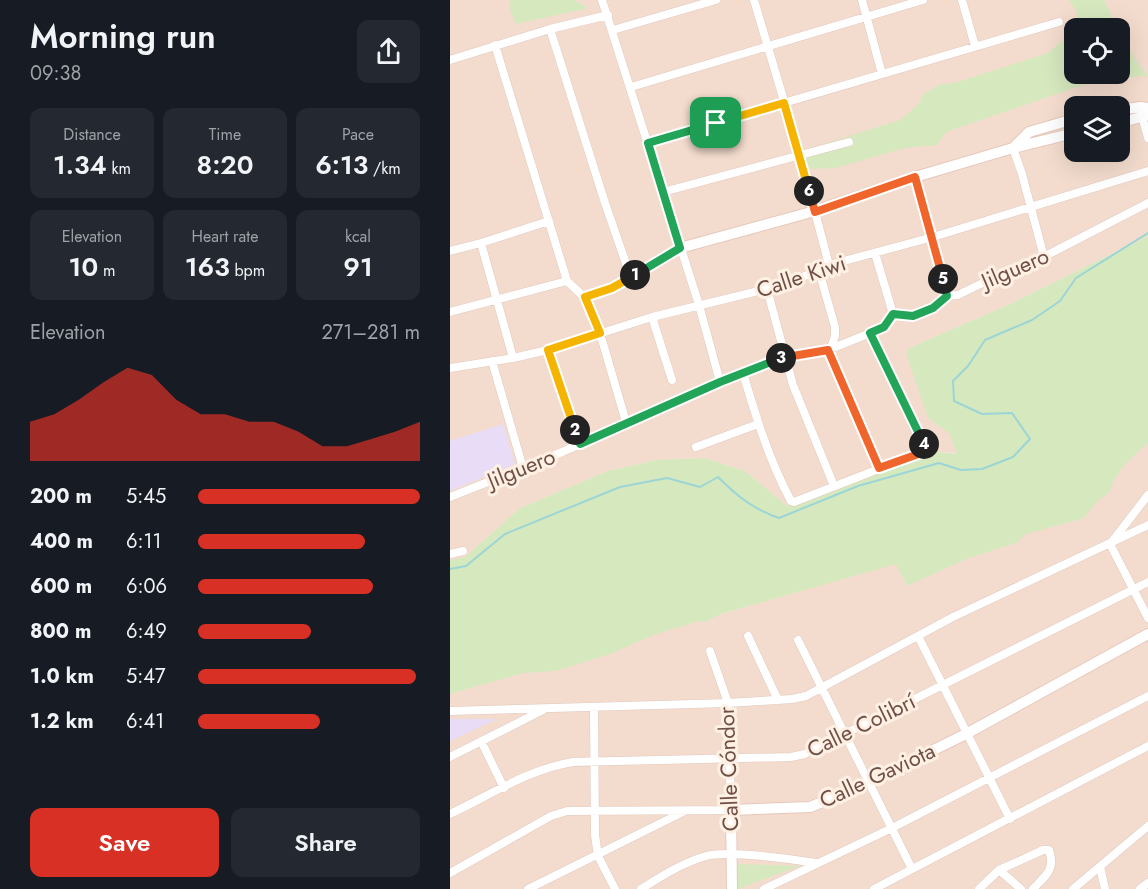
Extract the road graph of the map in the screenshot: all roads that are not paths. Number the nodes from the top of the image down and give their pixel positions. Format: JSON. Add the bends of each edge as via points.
{"nodes":[{"id":1,"x":602,"y":0,"type":"edge"},
{"id":2,"x":716,"y":0,"type":"edge"},
{"id":3,"x":754,"y":0,"type":"edge"},
{"id":4,"x":862,"y":0,"type":"edge"},
{"id":5,"x":923,"y":0,"type":"edge"},
{"id":6,"x":962,"y":0,"type":"edge"},
{"id":7,"x":608,"y":15,"type":"junction"},
{"id":8,"x":866,"y":18,"type":"junction"},
{"id":9,"x":1059,"y":22,"type":"dead end"},
{"id":10,"x":550,"y":29,"type":"junction"},
{"id":11,"x":612,"y":30,"type":"junction"},
{"id":12,"x":495,"y":45,"type":"junction"},
{"id":13,"x":975,"y":46,"type":"junction"},
{"id":14,"x":768,"y":48,"type":"junction"},
{"id":15,"x":450,"y":60,"type":"edge"},
{"id":16,"x":882,"y":74,"type":"junction"},
{"id":17,"x":631,"y":87,"type":"junction"},
{"id":18,"x":784,"y":103,"type":"junction"},
{"id":19,"x":1130,"y":111,"type":"edge"},
{"id":20,"x":1145,"y":112,"type":"edge"},
{"id":21,"x":1130,"y":118,"type":"edge"},
{"id":22,"x":1064,"y":122,"type":"edge"},
{"id":23,"x":1064,"y":136,"type":"edge"},
{"id":24,"x":1148,"y":138,"type":"edge"},
{"id":25,"x":849,"y":142,"type":"dead end"},
{"id":26,"x":648,"y":143,"type":"junction"},
{"id":27,"x":1013,"y":148,"type":"junction"},
{"id":28,"x":800,"y":155,"type":"junction"},
{"id":29,"x":1148,"y":171,"type":"edge"},
{"id":30,"x":915,"y":177,"type":"junction"},
{"id":31,"x":663,"y":192,"type":"junction"},
{"id":32,"x":1148,"y":203,"type":"edge"},
{"id":33,"x":1032,"y":207,"type":"junction"},
{"id":34,"x":815,"y":212,"type":"junction"},
{"id":35,"x":549,"y":221,"type":"junction"},
{"id":36,"x":933,"y":237,"type":"junction"},
{"id":37,"x":482,"y":243,"type":"junction"},
{"id":38,"x":680,"y":248,"type":"junction"},
{"id":39,"x":450,"y":251,"type":"edge"},
{"id":40,"x":875,"y":253,"type":"junction"},
{"id":41,"x":1044,"y":257,"type":"junction"},
{"id":42,"x":829,"y":265,"type":"junction"},
{"id":43,"x":819,"y":271,"type":"junction"},
{"id":44,"x":631,"y":278,"type":"junction"},
{"id":45,"x":567,"y":281,"type":"junction"},
{"id":46,"x":767,"y":289,"type":"junction"},
{"id":47,"x":947,"y":296,"type":"junction"},
{"id":48,"x":585,"y":297,"type":"junction"},
{"id":49,"x":497,"y":299,"type":"junction"},
{"id":50,"x":699,"y":305,"type":"junction"},
{"id":51,"x":450,"y":312,"type":"edge"},
{"id":52,"x":893,"y":314,"type":"junction"},
{"id":53,"x":652,"y":317,"type":"junction"},
{"id":54,"x":834,"y":324,"type":"junction"},
{"id":55,"x":600,"y":333,"type":"junction"},
{"id":56,"x":866,"y":334,"type":"junction"},
{"id":57,"x":829,"y":349,"type":"junction"},
{"id":58,"x":548,"y":350,"type":"junction"},
{"id":59,"x":784,"y":357,"type":"junction"},
{"id":60,"x":513,"y":358,"type":"junction"},
{"id":61,"x":492,"y":361,"type":"junction"},
{"id":62,"x":450,"y":368,"type":"edge"},
{"id":63,"x":743,"y":373,"type":"junction"},
{"id":64,"x":672,"y":380,"type":"dead end"},
{"id":65,"x":720,"y":382,"type":"junction"},
{"id":66,"x":626,"y":422,"type":"junction"},
{"id":67,"x":758,"y":424,"type":"junction"},
{"id":68,"x":580,"y":444,"type":"junction"},
{"id":69,"x":696,"y":447,"type":"dead end"},
{"id":70,"x":523,"y":468,"type":"junction"},
{"id":71,"x":879,"y":468,"type":"junction"},
{"id":72,"x":834,"y":486,"type":"junction"},
{"id":73,"x":1148,"y":495,"type":"edge"},
{"id":74,"x":450,"y":497,"type":"edge"},
{"id":75,"x":1148,"y":525,"type":"edge"},
{"id":76,"x":1110,"y":544,"type":"junction"},
{"id":77,"x":464,"y":551,"type":"dead end"},
{"id":78,"x":450,"y":554,"type":"edge"},
{"id":79,"x":1148,"y":582,"type":"edge"},
{"id":80,"x":1134,"y":590,"type":"junction"},
{"id":81,"x":1148,"y":618,"type":"edge"},
{"id":82,"x":1148,"y":634,"type":"edge"},
{"id":83,"x":748,"y":636,"type":"dead end"},
{"id":84,"x":918,"y":636,"type":"junction"},
{"id":85,"x":798,"y":640,"type":"dead end"},
{"id":86,"x":710,"y":651,"type":"dead end"},
{"id":87,"x":942,"y":685,"type":"junction"},
{"id":88,"x":821,"y":688,"type":"junction"},
{"id":89,"x":1148,"y":696,"type":"edge"},
{"id":90,"x":778,"y":700,"type":"junction"},
{"id":91,"x":728,"y":704,"type":"junction"},
{"id":92,"x":594,"y":707,"type":"junction"},
{"id":93,"x":547,"y":708,"type":"junction"},
{"id":94,"x":450,"y":711,"type":"edge"},
{"id":95,"x":966,"y":734,"type":"junction"},
{"id":96,"x":844,"y":735,"type":"junction"},
{"id":97,"x":481,"y":741,"type":"junction"},
{"id":98,"x":1148,"y":746,"type":"edge"},
{"id":99,"x":450,"y":757,"type":"edge"},
{"id":100,"x":729,"y":758,"type":"junction"},
{"id":101,"x":593,"y":762,"type":"junction"},
{"id":102,"x":989,"y":778,"type":"junction"},
{"id":103,"x":868,"y":781,"type":"junction"},
{"id":104,"x":504,"y":788,"type":"junction"},
{"id":105,"x":732,"y":810,"type":"junction"},
{"id":106,"x":687,"y":811,"type":"junction"},
{"id":107,"x":594,"y":812,"type":"junction"},
{"id":108,"x":450,"y":814,"type":"edge"},
{"id":109,"x":1010,"y":819,"type":"junction"},
{"id":110,"x":1148,"y":826,"type":"edge"},
{"id":111,"x":892,"y":828,"type":"junction"},
{"id":112,"x":731,"y":855,"type":"junction"},
{"id":113,"x":598,"y":856,"type":"junction"},
{"id":114,"x":817,"y":864,"type":"junction"},
{"id":115,"x":1100,"y":867,"type":"junction"},
{"id":116,"x":912,"y":869,"type":"junction"},
{"id":117,"x":999,"y":870,"type":"junction"},
{"id":118,"x":450,"y":873,"type":"edge"},
{"id":119,"x":1148,"y":883,"type":"edge"},
{"id":120,"x":528,"y":889,"type":"edge"},
{"id":121,"x":615,"y":889,"type":"edge"},
{"id":122,"x":640,"y":889,"type":"edge"},
{"id":123,"x":732,"y":889,"type":"edge"},
{"id":124,"x":765,"y":889,"type":"edge"},
{"id":125,"x":874,"y":889,"type":"edge"},
{"id":126,"x":979,"y":889,"type":"edge"},
{"id":127,"x":1021,"y":889,"type":"edge"},
{"id":128,"x":1033,"y":889,"type":"edge"},
{"id":129,"x":1072,"y":889,"type":"edge"},
{"id":130,"x":1105,"y":889,"type":"edge"},
{"id":131,"x":1140,"y":889,"type":"edge"}],
"edges":[{"from":1,"to":7,"type":"street"},
{"from":2,"to":11,"type":"street"},
{"from":3,"to":14,"type":"street"},
{"from":4,"to":8,"type":"street"},
{"from":5,"to":8,"type":"street"},
{"from":6,"to":13,"type":"street"},
{"from":7,"to":10,"type":"street"},
{"from":7,"to":11,"type":"street"},
{"from":8,"to":14,"type":"street"},
{"from":8,"to":16,"type":"street"},
{"from":9,"to":13,"type":"street"},
{"from":10,"to":12,"type":"street"},
{"from":10,"to":44,"type":"street"},
{"from":11,"to":17,"type":"street"},
{"from":12,"to":15,"type":"street"},
{"from":12,"to":35,"type":"street"},
{"from":13,"to":16,"type":"street"},
{"from":14,"to":17,"type":"street"},
{"from":14,"to":18,"type":"street"},
{"from":16,"to":18,"type":"street"},
{"from":17,"to":26,"type":"street"},
{"from":18,"to":26,"type":"street"},
{"from":18,"to":28,"type":"street"},
{"from":19,"to":20,"type":"street"},
{"from":20,"to":21,"type":"street"},
{"from":20,"to":24,"type":"street"},
{"from":22,"to":27,"type":"street","via":[[1029,132]]},
{"from":23,"to":27,"type":"street"},
{"from":25,"to":28,"type":"street"},
{"from":26,"to":31,"type":"street"},
{"from":27,"to":30,"type":"street"},
{"from":27,"to":33,"type":"street"},
{"from":28,"to":31,"type":"street"},
{"from":28,"to":34,"type":"street"},
{"from":29,"to":33,"type":"street","name":"Calle Kiwi"},
{"from":30,"to":34,"type":"street"},
{"from":30,"to":36,"type":"street"},
{"from":31,"to":38,"type":"street"},
{"from":32,"to":41,"type":"street","name":"Jilguero"},
{"from":33,"to":36,"type":"street","name":"Calle Kiwi"},
{"from":33,"to":41,"type":"street"},
{"from":34,"to":38,"type":"street"},
{"from":34,"to":42,"type":"street"},
{"from":35,"to":37,"type":"street"},
{"from":35,"to":45,"type":"street"},
{"from":36,"to":40,"type":"street","name":"Calle Kiwi"},
{"from":36,"to":47,"type":"street"},
{"from":37,"to":39,"type":"street"},
{"from":37,"to":49,"type":"street"},
{"from":38,"to":44,"type":"street"},
{"from":38,"to":50,"type":"street"},
{"from":40,"to":42,"type":"street","name":"Calle Kiwi"},
{"from":40,"to":52,"type":"street"},
{"from":41,"to":47,"type":"street","name":"Jilguero","via":[[958,295]]},
{"from":42,"to":43,"type":"street","name":"Calle Kiwi"},
{"from":43,"to":46,"type":"street","name":"Calle Kiwi"},
{"from":43,"to":54,"type":"street"},
{"from":44,"to":48,"type":"street"},
{"from":45,"to":48,"type":"street"},
{"from":45,"to":49,"type":"street"},
{"from":46,"to":50,"type":"street","name":"Calle Kiwi"},
{"from":46,"to":59,"type":"street"},
{"from":47,"to":52,"type":"street","name":"Jilguero","via":[[933,308],[913,316]]},
{"from":48,"to":55,"type":"street"},
{"from":49,"to":51,"type":"street"},
{"from":49,"to":60,"type":"street"},
{"from":50,"to":53,"type":"street","name":"Calle Kiwi"},
{"from":50,"to":65,"type":"street"},
{"from":52,"to":56,"type":"street","name":"Jilguero","via":[[884,327]]},
{"from":53,"to":55,"type":"street","name":"Calle Kiwi"},
{"from":53,"to":64,"type":"street"},
{"from":54,"to":56,"type":"street","via":[[839,332],[851,337]]},
{"from":54,"to":57,"type":"street","via":[[836,336]]},
{"from":55,"to":58,"type":"street","name":"Calle Kiwi"},
{"from":55,"to":66,"type":"street"},
{"from":56,"to":57,"type":"street","name":"Jilguero"},
{"from":56,"to":71,"type":"street","via":[[925,451]]},
{"from":57,"to":59,"type":"street","name":"Jilguero"},
{"from":57,"to":71,"type":"street"},
{"from":58,"to":60,"type":"street","name":"Calle Kiwi"},
{"from":58,"to":68,"type":"street"},
{"from":59,"to":63,"type":"street","name":"Jilguero"},
{"from":59,"to":72,"type":"street"},
{"from":60,"to":61,"type":"street","name":"Calle Kiwi"},
{"from":61,"to":62,"type":"street","name":"Calle Kiwi"},
{"from":61,"to":70,"type":"street"},
{"from":63,"to":65,"type":"street","name":"Jilguero"},
{"from":63,"to":67,"type":"street"},
{"from":65,"to":66,"type":"street","name":"Jilguero"},
{"from":66,"to":68,"type":"street","name":"Jilguero"},
{"from":67,"to":69,"type":"street"},
{"from":67,"to":72,"type":"street","via":[[777,475],[793,502]]},
{"from":68,"to":70,"type":"street","name":"Jilguero"},
{"from":70,"to":74,"type":"street","name":"Jilguero"},
{"from":71,"to":72,"type":"street"},
{"from":73,"to":76,"type":"street"},
{"from":75,"to":76,"type":"street"},
{"from":76,"to":80,"type":"street"},
{"from":76,"to":84,"type":"street"},
{"from":77,"to":78,"type":"street"},
{"from":79,"to":80,"type":"street","name":"Calle Colibrí"},
{"from":80,"to":81,"type":"street"},
{"from":80,"to":87,"type":"street","name":"Calle Colibrí"},
{"from":82,"to":95,"type":"street","name":"Calle Gaviota"},
{"from":83,"to":90,"type":"street"},
{"from":84,"to":87,"type":"street"},
{"from":84,"to":88,"type":"street"},
{"from":85,"to":88,"type":"street"},
{"from":86,"to":91,"type":"street","name":"Calle Cóndor"},
{"from":87,"to":95,"type":"street"},
{"from":87,"to":96,"type":"street","name":"Calle Colibrí"},
{"from":88,"to":90,"type":"street","via":[[806,696]]},
{"from":88,"to":96,"type":"street"},
{"from":89,"to":102,"type":"street"},
{"from":90,"to":91,"type":"street"},
{"from":91,"to":92,"type":"street"},
{"from":91,"to":100,"type":"street","name":"Calle Cóndor"},
{"from":92,"to":93,"type":"street"},
{"from":92,"to":101,"type":"street"},
{"from":93,"to":94,"type":"street"},
{"from":93,"to":97,"type":"street"},
{"from":95,"to":102,"type":"street"},
{"from":95,"to":103,"type":"street","name":"Calle Gaviota"},
{"from":96,"to":100,"type":"street","name":"Calle Colibrí","via":[[790,757]]},
{"from":96,"to":103,"type":"street"},
{"from":97,"to":99,"type":"street"},
{"from":97,"to":104,"type":"street"},
{"from":98,"to":109,"type":"street"},
{"from":100,"to":101,"type":"street","name":"Calle Colibrí"},
{"from":100,"to":105,"type":"street","name":"Calle Cóndor"},
{"from":101,"to":104,"type":"street","name":"Calle Colibrí","via":[[556,765]]},
{"from":101,"to":107,"type":"street"},
{"from":102,"to":109,"type":"street"},
{"from":102,"to":111,"type":"street"},
{"from":103,"to":105,"type":"street","name":"Calle Gaviota","via":[[810,807]]},
{"from":103,"to":111,"type":"street"},
{"from":104,"to":108,"type":"street","name":"Calle Colibrí"},
{"from":105,"to":106,"type":"street","name":"Calle Gaviota"},
{"from":105,"to":112,"type":"street","name":"Calle Cóndor"},
{"from":106,"to":107,"type":"street","name":"Calle Gaviota"},
{"from":106,"to":113,"type":"street"},
{"from":107,"to":113,"type":"street"},
{"from":107,"to":118,"type":"street","name":"Calle Gaviota","via":[[567,811],[551,816]]},
{"from":109,"to":116,"type":"street"},
{"from":110,"to":115,"type":"street"},
{"from":111,"to":114,"type":"street"},
{"from":111,"to":116,"type":"street"},
{"from":112,"to":114,"type":"street"},
{"from":112,"to":122,"type":"street","via":[[710,855],[689,862]]},
{"from":112,"to":123,"type":"street","name":"Calle Cóndor"},
{"from":113,"to":120,"type":"street"},
{"from":113,"to":121,"type":"street"},
{"from":114,"to":124,"type":"street"},
{"from":115,"to":129,"type":"street"},
{"from":115,"to":130,"type":"street"},
{"from":116,"to":125,"type":"street"},
{"from":117,"to":126,"type":"street"},
{"from":117,"to":127,"type":"street"},
{"from":117,"to":128,"type":"street","via":[[1049,850],[1050,869]]},
{"from":119,"to":131,"type":"street"}]}
